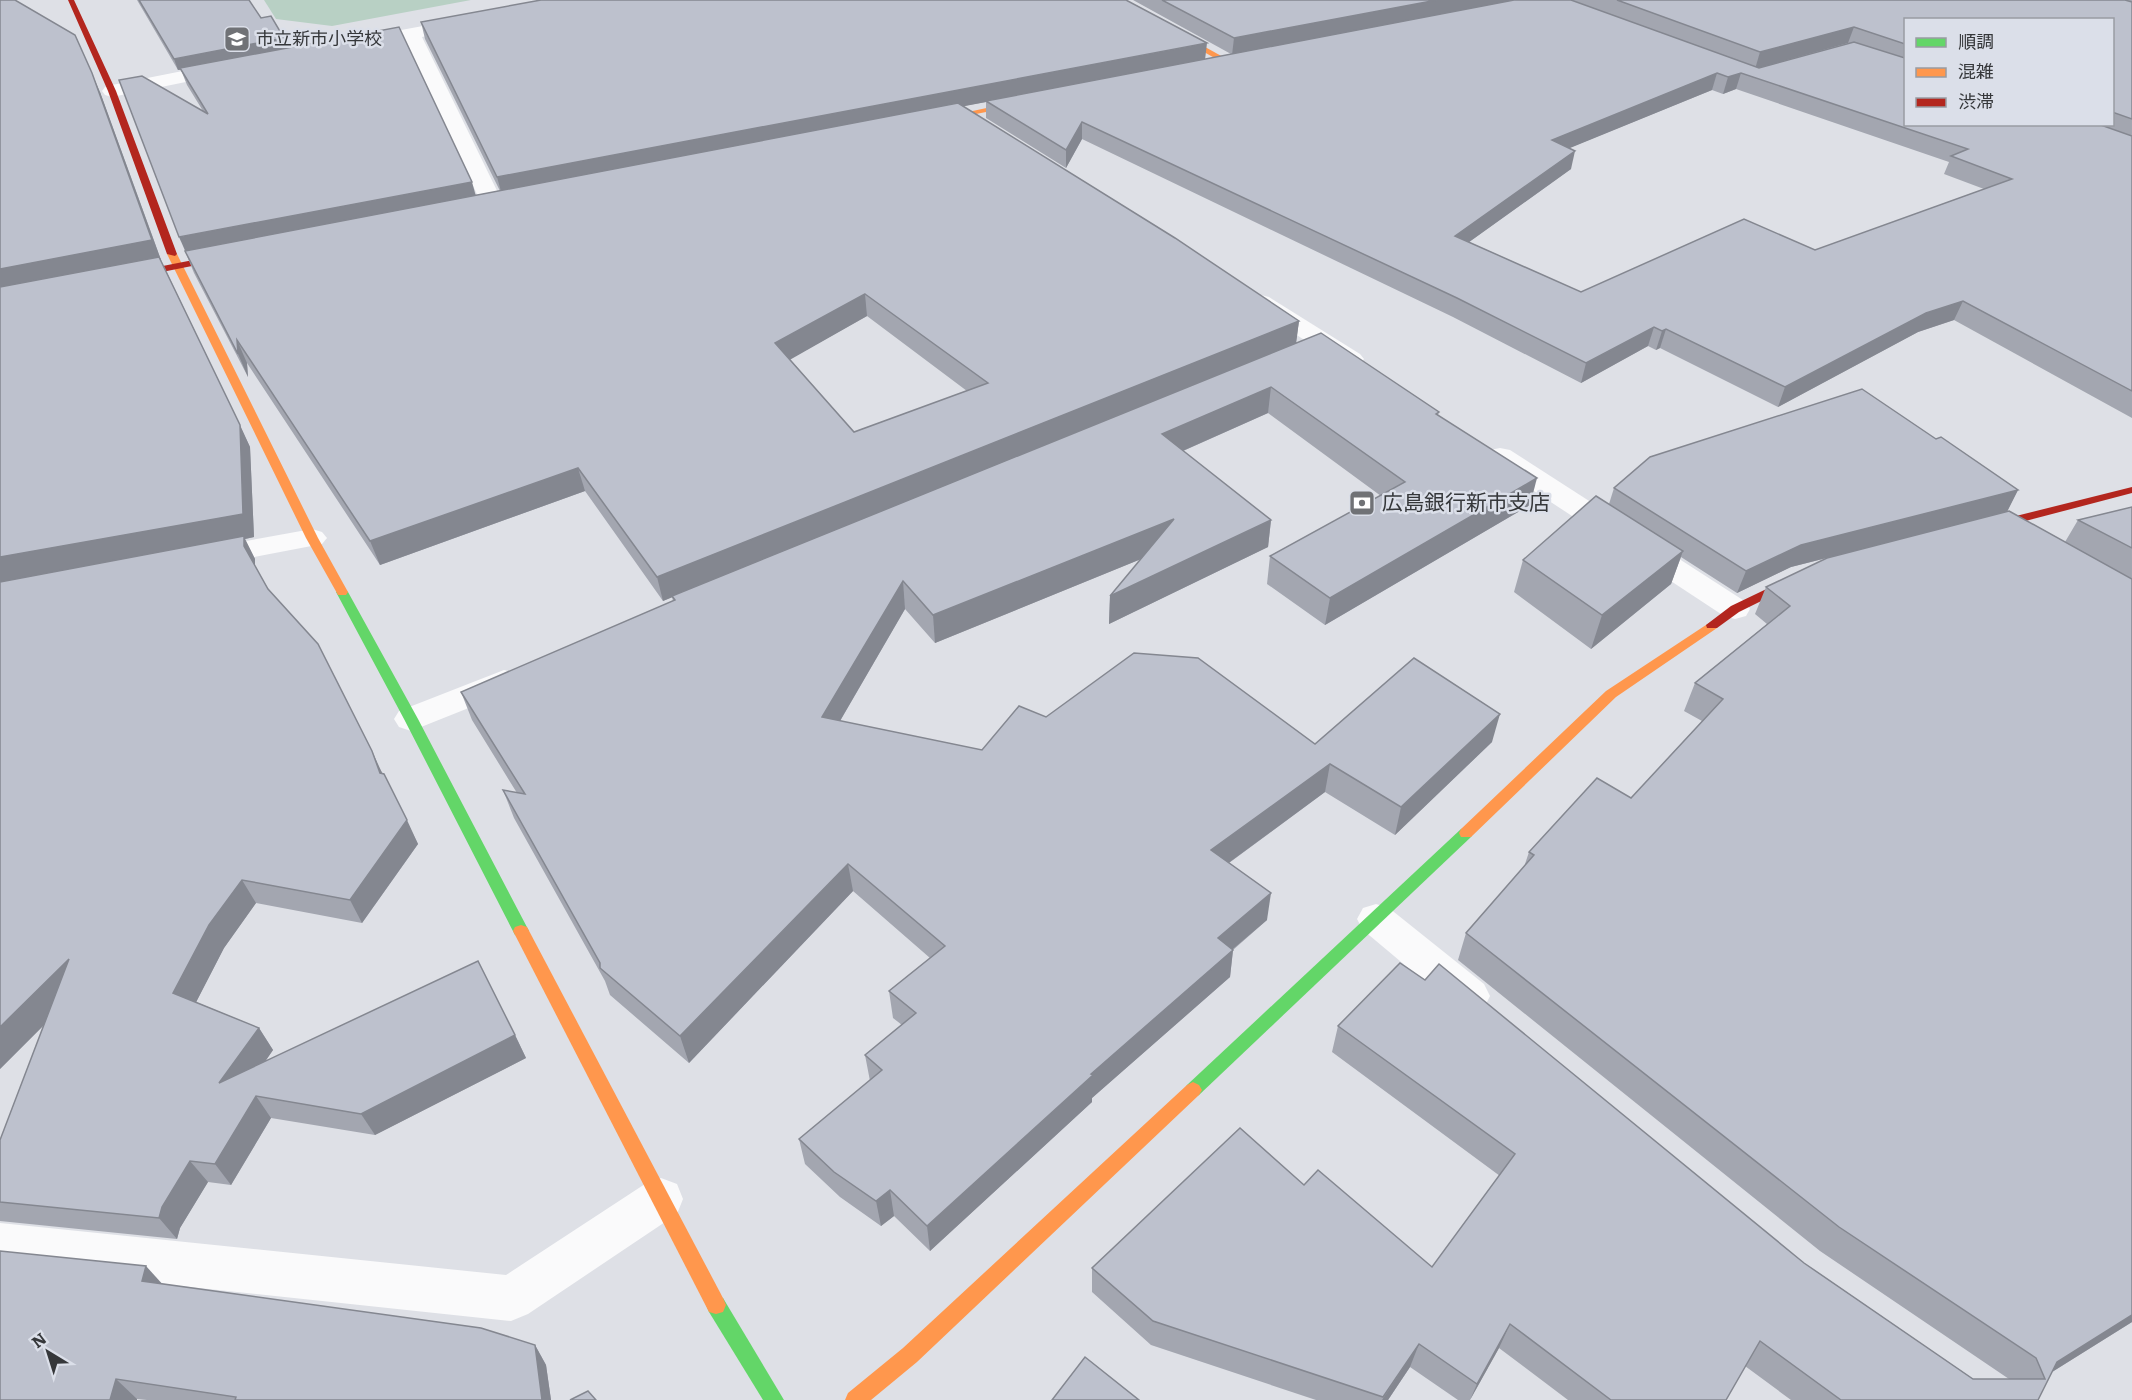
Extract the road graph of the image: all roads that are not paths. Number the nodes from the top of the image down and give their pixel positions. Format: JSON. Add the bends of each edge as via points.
{"nodes":[{"id":1,"x":71,"y":0,"type":"edge"},
{"id":2,"x":1115,"y":0,"type":"edge"},
{"id":3,"x":481,"y":20,"type":"edge"},
{"id":4,"x":411,"y":33,"type":"junction"},
{"id":5,"x":342,"y":46,"type":"edge"},
{"id":6,"x":250,"y":64,"type":"edge"},
{"id":7,"x":1207,"y":67,"type":"edge"},
{"id":8,"x":112,"y":91,"type":"junction"},
{"id":9,"x":1044,"y":99,"type":"edge"},
{"id":10,"x":962,"y":114,"type":"junction"},
{"id":11,"x":915,"y":123,"type":"edge"},
{"id":12,"x":992,"y":134,"type":"edge"},
{"id":13,"x":493,"y":205,"type":"edge"},
{"id":14,"x":247,"y":253,"type":"edge"},
{"id":15,"x":177,"y":266,"type":"junction"},
{"id":16,"x":106,"y":280,"type":"edge"},
{"id":17,"x":1245,"y":292,"type":"edge"},
{"id":18,"x":1326,"y":343,"type":"junction"},
{"id":19,"x":1293,"y":357,"type":"edge"},
{"id":20,"x":1366,"y":369,"type":"edge"},
{"id":21,"x":1476,"y":440,"type":"edge"},
{"id":22,"x":2132,"y":490,"type":"edge"},
{"id":23,"x":1997,"y":525,"type":"junction"},
{"id":24,"x":1963,"y":534,"type":"edge"},
{"id":25,"x":312,"y":538,"type":"junction"},
{"id":26,"x":2028,"y":542,"type":"edge"},
{"id":27,"x":185,"y":561,"type":"edge"},
{"id":28,"x":1814,"y":573,"type":"edge"},
{"id":29,"x":1735,"y":609,"type":"junction"},
{"id":30,"x":532,"y":669,"type":"edge"},
{"id":31,"x":411,"y":719,"type":"junction"},
{"id":32,"x":1376,"y":919,"type":"junction"},
{"id":33,"x":1503,"y":1023,"type":"edge"},
{"id":34,"x":661,"y":1199,"type":"junction"},
{"id":35,"x":0,"y":1245,"type":"edge"},
{"id":36,"x":774,"y":1400,"type":"edge"},
{"id":37,"x":855,"y":1400,"type":"edge"}],
"edges":[{"from":1,"to":8,"type":"street"},
{"from":2,"to":7,"type":"street","via":[[1236,61]]},
{"from":3,"to":4,"type":"street"},
{"from":4,"to":5,"type":"street"},
{"from":4,"to":13,"type":"street"},
{"from":6,"to":8,"type":"street"},
{"from":8,"to":15,"type":"street"},
{"from":9,"to":10,"type":"street"},
{"from":10,"to":11,"type":"street"},
{"from":10,"to":12,"type":"street"},
{"from":14,"to":15,"type":"street"},
{"from":15,"to":16,"type":"street"},
{"from":15,"to":25,"type":"street"},
{"from":17,"to":18,"type":"street"},
{"from":18,"to":19,"type":"street"},
{"from":18,"to":20,"type":"street"},
{"from":21,"to":29,"type":"street"},
{"from":22,"to":23,"type":"street"},
{"from":23,"to":24,"type":"street"},
{"from":23,"to":26,"type":"street"},
{"from":25,"to":27,"type":"street"},
{"from":25,"to":31,"type":"street"},
{"from":28,"to":29,"type":"street"},
{"from":29,"to":32,"type":"street","via":[[1611,694]]},
{"from":30,"to":31,"type":"street"},
{"from":31,"to":34,"type":"street"},
{"from":32,"to":33,"type":"street"},
{"from":32,"to":37,"type":"street","via":[[910,1355]]},
{"from":34,"to":35,"type":"street","via":[[511,1298]]},
{"from":34,"to":36,"type":"street","via":[[726,1324]]}]}
